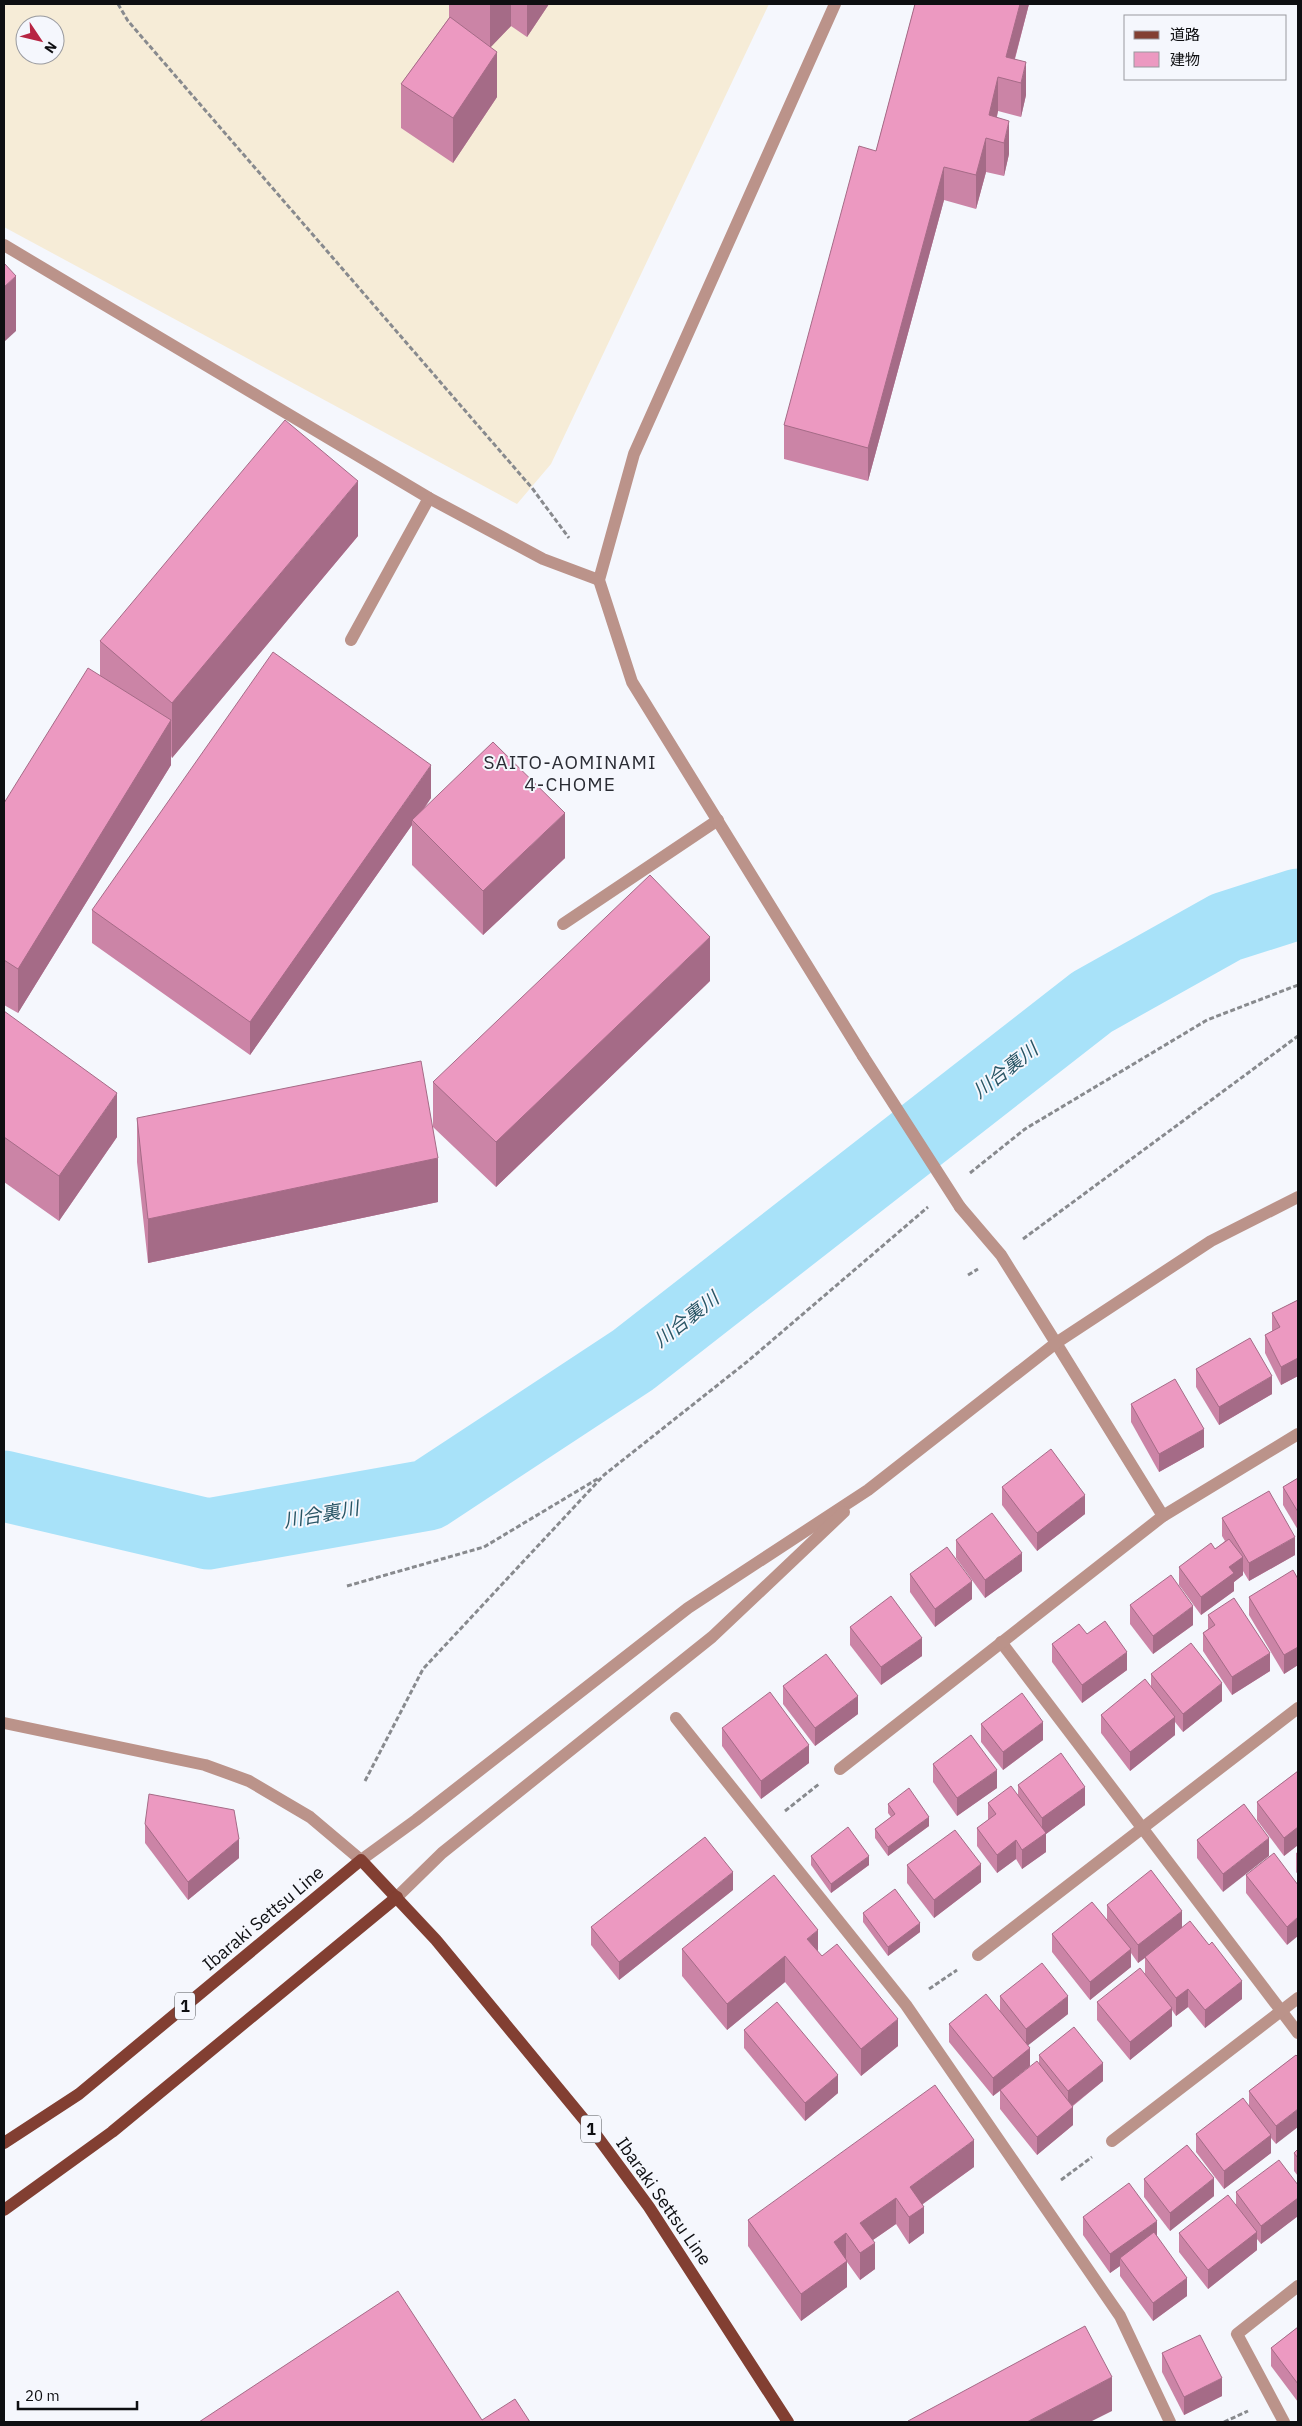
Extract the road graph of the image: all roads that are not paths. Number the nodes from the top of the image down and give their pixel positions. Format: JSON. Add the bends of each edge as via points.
{"nodes":[{"id":1,"x":835,"y":4,"type":"edge"},
{"id":2,"x":4,"y":245,"type":"edge"},
{"id":3,"x":429,"y":498,"type":"junction"},
{"id":4,"x":599,"y":580,"type":"junction"},
{"id":5,"x":350,"y":640,"type":"dead end"},
{"id":6,"x":718,"y":820,"type":"junction"},
{"id":7,"x":563,"y":924,"type":"dead end"},
{"id":8,"x":1298,"y":1197,"type":"edge"},
{"id":9,"x":1056,"y":1344,"type":"junction"},
{"id":10,"x":1298,"y":1434,"type":"edge"},
{"id":11,"x":868,"y":1490,"type":"junction"},
{"id":12,"x":1163,"y":1516,"type":"junction"},
{"id":13,"x":1001,"y":1642,"type":"junction"},
{"id":14,"x":1298,"y":1708,"type":"edge"},
{"id":15,"x":676,"y":1718,"type":"dead end"},
{"id":16,"x":4,"y":1724,"type":"edge"},
{"id":17,"x":840,"y":1768,"type":"road end"},
{"id":18,"x":1141,"y":1827,"type":"junction"},
{"id":19,"x":361,"y":1860,"type":"junction"},
{"id":20,"x":397,"y":1897,"type":"junction"},
{"id":21,"x":978,"y":1955,"type":"road end"},
{"id":22,"x":1298,"y":1998,"type":"edge"},
{"id":23,"x":1281,"y":2011,"type":"junction"},
{"id":24,"x":1298,"y":2034,"type":"edge"},
{"id":25,"x":1112,"y":2141,"type":"road end"},
{"id":26,"x":4,"y":2143,"type":"edge"},
{"id":27,"x":4,"y":2210,"type":"edge"},
{"id":28,"x":1298,"y":2286,"type":"edge"},
{"id":29,"x":788,"y":2422,"type":"edge"},
{"id":30,"x":1170,"y":2422,"type":"edge"},
{"id":31,"x":1284,"y":2422,"type":"edge"}],
"edges":[{"from":1,"to":4,"type":"street","via":[[634,454]]},
{"from":2,"to":3,"type":"street"},
{"from":3,"to":4,"type":"street","via":[[543,559]]},
{"from":3,"to":5,"type":"street"},
{"from":4,"to":6,"type":"street","via":[[632,682]]},
{"from":6,"to":7,"type":"street"},
{"from":6,"to":9,"type":"street","bridge":true,"via":[[960,1207],[1001,1255]]},
{"from":8,"to":9,"type":"street","via":[[1211,1241]]},
{"from":9,"to":11,"type":"street"},
{"from":9,"to":12,"type":"street"},
{"from":10,"to":12,"type":"street"},
{"from":11,"to":19,"type":"street","via":[[688,1608]]},
{"from":11,"to":20,"type":"street","via":[[712,1638],[442,1853]]},
{"from":12,"to":13,"type":"street"},
{"from":13,"to":17,"type":"street"},
{"from":13,"to":18,"type":"street"},
{"from":14,"to":18,"type":"street"},
{"from":15,"to":30,"type":"street","via":[[906,2005],[1120,2316]]},
{"from":16,"to":19,"type":"street","via":[[205,1765],[249,1781],[310,1817]]},
{"from":18,"to":21,"type":"street"},
{"from":18,"to":23,"type":"street"},
{"from":19,"to":20,"type":"main road","name":"Ibaraki Settsu Line","number":"1"},
{"from":19,"to":26,"type":"main road","name":"Ibaraki Settsu Line","number":"1","via":[[79,2094]]},
{"from":20,"to":27,"type":"main road","via":[[112,2132]]},
{"from":20,"to":29,"type":"main road","name":"Ibaraki Settsu Line","number":"1","via":[[590,2128],[649,2208]]},
{"from":22,"to":23,"type":"street"},
{"from":23,"to":24,"type":"street"},
{"from":23,"to":25,"type":"street"},
{"from":28,"to":31,"type":"street","via":[[1237,2334]]}]}
